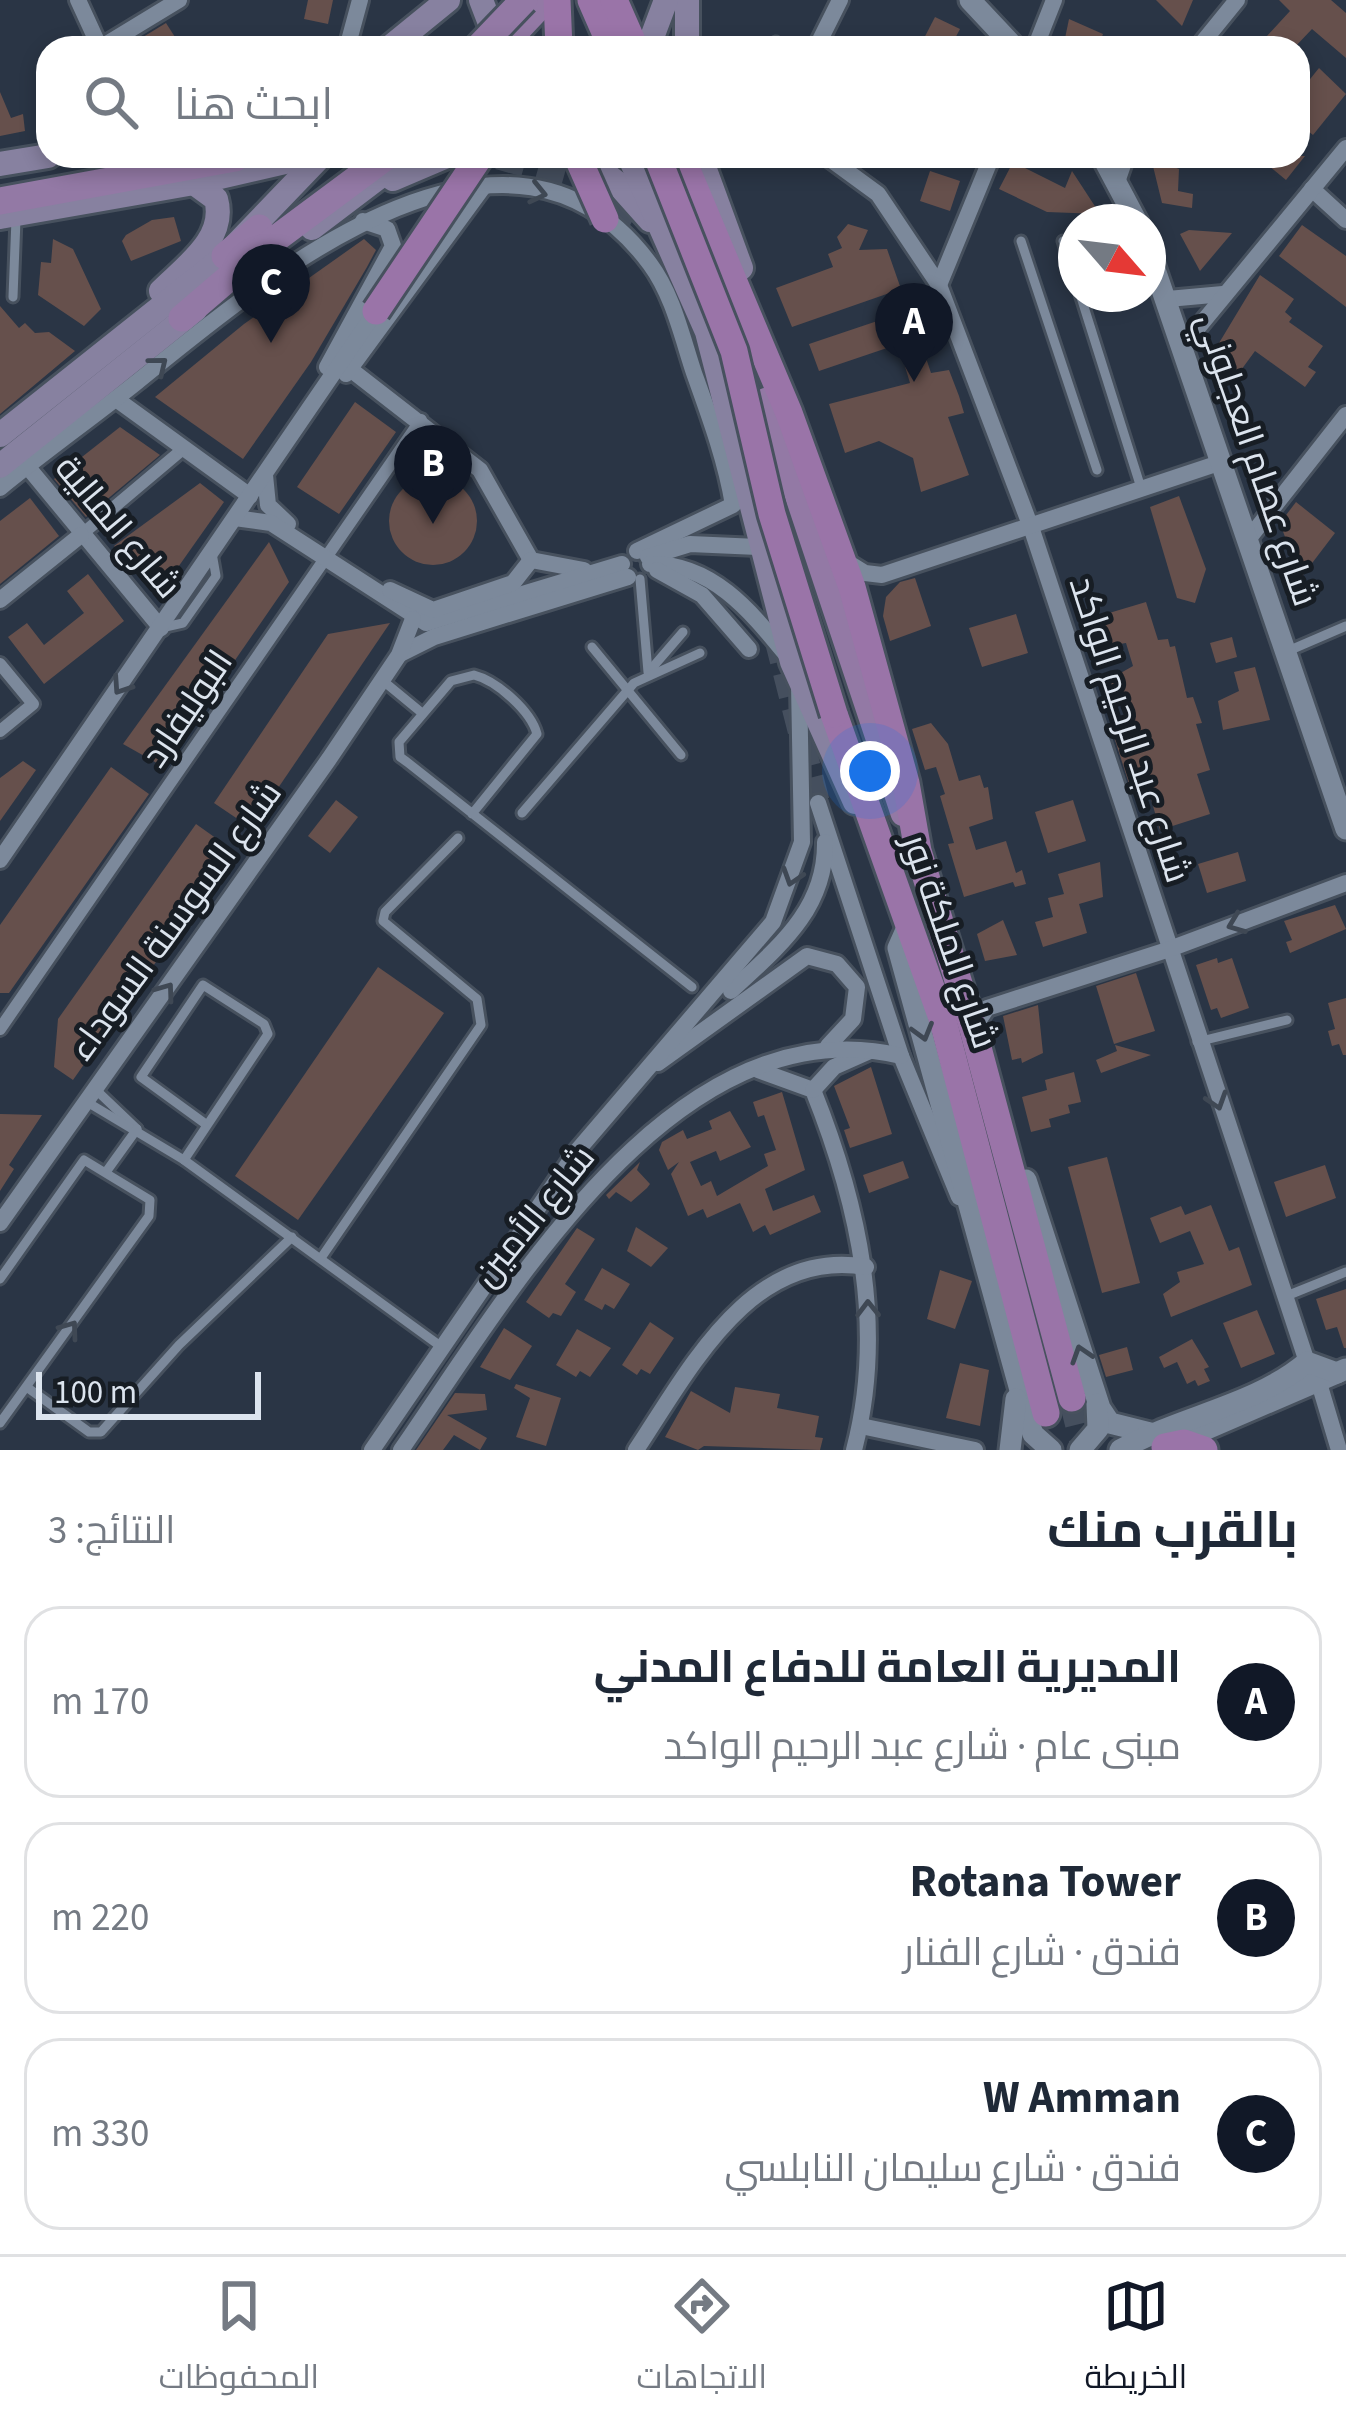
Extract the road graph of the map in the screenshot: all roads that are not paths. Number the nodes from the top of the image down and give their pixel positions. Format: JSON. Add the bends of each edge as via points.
{"nodes":[{"id":1,"x":78,"y":0,"type":"edge"},
{"id":2,"x":179,"y":0,"type":"edge"},
{"id":3,"x":361,"y":0,"type":"edge"},
{"id":4,"x":427,"y":0,"type":"edge"},
{"id":5,"x":448,"y":0,"type":"edge"},
{"id":6,"x":481,"y":0,"type":"edge"},
{"id":7,"x":524,"y":0,"type":"edge"},
{"id":8,"x":591,"y":0,"type":"edge"},
{"id":9,"x":614,"y":0,"type":"edge"},
{"id":10,"x":666,"y":0,"type":"edge"},
{"id":11,"x":687,"y":0,"type":"edge"},
{"id":12,"x":840,"y":0,"type":"edge"},
{"id":13,"x":970,"y":0,"type":"edge"},
{"id":14,"x":1054,"y":0,"type":"edge"},
{"id":15,"x":1237,"y":0,"type":"edge"},
{"id":16,"x":555,"y":17,"type":"edge"},
{"id":17,"x":94,"y":36,"type":"edge"},
{"id":18,"x":120,"y":36,"type":"edge"},
{"id":19,"x":350,"y":36,"type":"edge"},
{"id":20,"x":407,"y":36,"type":"edge"},
{"id":21,"x":411,"y":36,"type":"edge"},
{"id":22,"x":490,"y":36,"type":"edge"},
{"id":23,"x":495,"y":36,"type":"edge"},
{"id":24,"x":521,"y":36,"type":"edge"},
{"id":25,"x":607,"y":36,"type":"edge"},
{"id":26,"x":630,"y":36,"type":"edge"},
{"id":27,"x":657,"y":36,"type":"edge"},
{"id":28,"x":688,"y":36,"type":"edge"},
{"id":29,"x":822,"y":36,"type":"edge"},
{"id":30,"x":1004,"y":36,"type":"edge"},
{"id":31,"x":1040,"y":36,"type":"edge"},
{"id":32,"x":1208,"y":36,"type":"edge"},
{"id":33,"x":1346,"y":148,"type":"edge"},
{"id":34,"x":36,"y":158,"type":"edge"},
{"id":35,"x":0,"y":164,"type":"edge"},
{"id":36,"x":85,"y":168,"type":"edge"},
{"id":37,"x":191,"y":168,"type":"edge"},
{"id":38,"x":260,"y":168,"type":"edge"},
{"id":39,"x":299,"y":168,"type":"edge"},
{"id":40,"x":344,"y":168,"type":"edge"},
{"id":41,"x":371,"y":168,"type":"edge"},
{"id":42,"x":395,"y":168,"type":"edge"},
{"id":43,"x":427,"y":168,"type":"edge"},
{"id":44,"x":472,"y":168,"type":"edge"},
{"id":45,"x":585,"y":168,"type":"edge"},
{"id":46,"x":597,"y":168,"type":"edge"},
{"id":47,"x":634,"y":168,"type":"edge"},
{"id":48,"x":662,"y":168,"type":"edge"},
{"id":49,"x":686,"y":168,"type":"edge"},
{"id":50,"x":704,"y":168,"type":"edge"},
{"id":51,"x":840,"y":168,"type":"edge"},
{"id":52,"x":987,"y":168,"type":"edge"},
{"id":53,"x":1110,"y":168,"type":"edge"},
{"id":54,"x":1122,"y":168,"type":"edge"},
{"id":55,"x":1118,"y":179,"type":"junction"},
{"id":56,"x":0,"y":183,"type":"edge"},
{"id":57,"x":194,"y":183,"type":"junction"},
{"id":58,"x":484,"y":186,"type":"junction"},
{"id":59,"x":1312,"y":189,"type":"junction"},
{"id":60,"x":1129,"y":204,"type":"edge"},
{"id":61,"x":6,"y":210,"type":"edge"},
{"id":62,"x":358,"y":210,"type":"junction"},
{"id":63,"x":605,"y":219,"type":"junction"},
{"id":64,"x":1346,"y":220,"type":"edge"},
{"id":65,"x":664,"y":233,"type":"junction"},
{"id":66,"x":1021,"y":241,"type":"dead end"},
{"id":67,"x":225,"y":256,"type":"junction"},
{"id":68,"x":939,"y":285,"type":"junction"},
{"id":69,"x":1166,"y":294,"type":"edge"},
{"id":70,"x":1223,"y":294,"type":"junction"},
{"id":71,"x":13,"y":297,"type":"dead end"},
{"id":72,"x":1168,"y":299,"type":"junction"},
{"id":73,"x":376,"y":311,"type":"joint"},
{"id":74,"x":1086,"y":312,"type":"edge"},
{"id":75,"x":172,"y":313,"type":"junction"},
{"id":76,"x":1184,"y":346,"type":"junction"},
{"id":77,"x":350,"y":369,"type":"junction"},
{"id":78,"x":77,"y":375,"type":"junction"},
{"id":79,"x":116,"y":399,"type":"junction"},
{"id":80,"x":778,"y":407,"type":"junction"},
{"id":81,"x":309,"y":410,"type":"junction"},
{"id":82,"x":1345,"y":418,"type":"edge"},
{"id":83,"x":421,"y":420,"type":"junction"},
{"id":84,"x":0,"y":434,"type":"edge"},
{"id":85,"x":183,"y":449,"type":"junction"},
{"id":86,"x":1222,"y":462,"type":"junction"},
{"id":87,"x":0,"y":466,"type":"edge"},
{"id":88,"x":27,"y":466,"type":"junction"},
{"id":89,"x":1096,"y":470,"type":"dead end"},
{"id":90,"x":265,"y":475,"type":"junction"},
{"id":91,"x":0,"y":488,"type":"edge"},
{"id":92,"x":1142,"y":491,"type":"junction"},
{"id":93,"x":250,"y":496,"type":"junction"},
{"id":94,"x":781,"y":499,"type":"dead end"},
{"id":95,"x":236,"y":518,"type":"junction"},
{"id":96,"x":1032,"y":530,"type":"junction"},
{"id":97,"x":81,"y":535,"type":"junction"},
{"id":98,"x":1250,"y":537,"type":"junction"},
{"id":99,"x":758,"y":548,"type":"junction"},
{"id":100,"x":328,"y":555,"type":"junction"},
{"id":101,"x":841,"y":558,"type":"junction"},
{"id":102,"x":531,"y":560,"type":"junction"},
{"id":103,"x":639,"y":566,"type":"junction"},
{"id":104,"x":601,"y":570,"type":"junction"},
{"id":105,"x":882,"y":575,"type":"junction"},
{"id":106,"x":0,"y":600,"type":"edge"},
{"id":107,"x":859,"y":613,"type":"junction"},
{"id":108,"x":413,"y":619,"type":"junction"},
{"id":109,"x":1346,"y":626,"type":"edge"},
{"id":110,"x":161,"y":628,"type":"junction"},
{"id":111,"x":683,"y":632,"type":"dead end"},
{"id":112,"x":592,"y":647,"type":"dead end"},
{"id":113,"x":749,"y":649,"type":"dead end"},
{"id":114,"x":1288,"y":651,"type":"junction"},
{"id":115,"x":700,"y":653,"type":"dead end"},
{"id":116,"x":399,"y":655,"type":"junction"},
{"id":117,"x":0,"y":664,"type":"edge"},
{"id":118,"x":795,"y":670,"type":"junction"},
{"id":119,"x":648,"y":672,"type":"junction"},
{"id":120,"x":382,"y":680,"type":"junction"},
{"id":121,"x":626,"y":689,"type":"junction"},
{"id":122,"x":422,"y":713,"type":"junction"},
{"id":123,"x":0,"y":731,"type":"edge"},
{"id":124,"x":681,"y":754,"type":"dead end"},
{"id":125,"x":522,"y":813,"type":"dead end"},
{"id":126,"x":472,"y":814,"type":"junction"},
{"id":127,"x":1346,"y":829,"type":"edge"},
{"id":128,"x":458,"y":838,"type":"dead end"},
{"id":129,"x":918,"y":851,"type":"junction"},
{"id":130,"x":0,"y":860,"type":"edge"},
{"id":131,"x":1346,"y":883,"type":"edge"},
{"id":132,"x":903,"y":901,"type":"junction"},
{"id":133,"x":1167,"y":950,"type":"junction"},
{"id":134,"x":692,"y":987,"type":"dead end"},
{"id":135,"x":959,"y":987,"type":"junction"},
{"id":136,"x":997,"y":1004,"type":"junction"},
{"id":137,"x":1287,"y":1020,"type":"dead end"},
{"id":138,"x":0,"y":1029,"type":"edge"},
{"id":139,"x":973,"y":1029,"type":"junction"},
{"id":140,"x":1197,"y":1042,"type":"junction"},
{"id":141,"x":828,"y":1046,"type":"junction"},
{"id":142,"x":877,"y":1050,"type":"junction"},
{"id":143,"x":901,"y":1055,"type":"junction"},
{"id":144,"x":647,"y":1069,"type":"junction"},
{"id":145,"x":758,"y":1070,"type":"junction"},
{"id":146,"x":813,"y":1090,"type":"junction"},
{"id":147,"x":90,"y":1095,"type":"junction"},
{"id":148,"x":207,"y":1125,"type":"junction"},
{"id":149,"x":137,"y":1129,"type":"junction"},
{"id":150,"x":184,"y":1160,"type":"junction"},
{"id":151,"x":106,"y":1172,"type":"junction"},
{"id":152,"x":0,"y":1223,"type":"edge"},
{"id":153,"x":292,"y":1237,"type":"junction"},
{"id":154,"x":321,"y":1258,"type":"junction"},
{"id":155,"x":866,"y":1267,"type":"junction"},
{"id":156,"x":1346,"y":1272,"type":"edge"},
{"id":157,"x":493,"y":1274,"type":"junction"},
{"id":158,"x":0,"y":1279,"type":"edge"},
{"id":159,"x":992,"y":1279,"type":"junction"},
{"id":160,"x":513,"y":1288,"type":"junction"},
{"id":161,"x":1282,"y":1298,"type":"junction"},
{"id":162,"x":442,"y":1348,"type":"junction"},
{"id":163,"x":1307,"y":1362,"type":"junction"},
{"id":164,"x":1334,"y":1375,"type":"edge"},
{"id":165,"x":1018,"y":1381,"type":"junction"},
{"id":166,"x":28,"y":1388,"type":"junction"},
{"id":167,"x":1083,"y":1396,"type":"junction"},
{"id":168,"x":1046,"y":1413,"type":"tunnel mouth"},
{"id":169,"x":0,"y":1423,"type":"edge"},
{"id":170,"x":861,"y":1426,"type":"junction"},
{"id":171,"x":1159,"y":1443,"type":"edge"},
{"id":172,"x":372,"y":1450,"type":"edge"},
{"id":173,"x":401,"y":1450,"type":"edge"},
{"id":174,"x":637,"y":1450,"type":"edge"},
{"id":175,"x":854,"y":1450,"type":"edge"},
{"id":176,"x":975,"y":1450,"type":"edge"},
{"id":177,"x":1010,"y":1450,"type":"edge"},
{"id":178,"x":1051,"y":1450,"type":"edge"},
{"id":179,"x":1080,"y":1450,"type":"edge"},
{"id":180,"x":1120,"y":1450,"type":"edge"},
{"id":181,"x":1204,"y":1450,"type":"edge"},
{"id":182,"x":1340,"y":1450,"type":"edge"}],
"edges":[{"from":1,"to":17,"type":"street"},
{"from":2,"to":18,"type":"street"},
{"from":3,"to":19,"type":"street"},
{"from":4,"to":20,"type":"main road"},
{"from":5,"to":21,"type":"main road"},
{"from":6,"to":23,"type":"main road"},
{"from":7,"to":22,"type":"main road","bridge":true},
{"from":8,"to":25,"type":"highway"},
{"from":9,"to":26,"type":"highway"},
{"from":10,"to":27,"type":"main road"},
{"from":11,"to":28,"type":"main road"},
{"from":12,"to":29,"type":"street"},
{"from":13,"to":30,"type":"street"},
{"from":14,"to":31,"type":"street"},
{"from":15,"to":32,"type":"street"},
{"from":16,"to":24,"type":"main road"},
{"from":33,"to":59,"type":"street"},
{"from":34,"to":35,"type":"main road"},
{"from":36,"to":56,"type":"main road"},
{"from":37,"to":61,"type":"main road"},
{"from":38,"to":57,"type":"main road"},
{"from":39,"to":67,"type":"main road"},
{"from":40,"to":67,"type":"main road"},
{"from":41,"to":75,"type":"main road"},
{"from":42,"to":62,"type":"main road"},
{"from":43,"to":62,"type":"main road"},
{"from":44,"to":73,"type":"highway","bridge":true},
{"from":45,"to":63,"type":"highway","bridge":true},
{"from":46,"to":65,"type":"main road"},
{"from":47,"to":65,"type":"main road"},
{"from":48,"to":132,"type":"highway","name":"شارع الملكة نور","bridge":true,"via":[[734,351],[772,514]]},
{"from":49,"to":80,"type":"highway","name":"شارع الملكة نور"},
{"from":50,"to":80,"type":"main road"},
{"from":51,"to":68,"type":"street","name":"شارع عبد الرحيم الواكد","via":[[892,210]]},
{"from":52,"to":68,"type":"street"},
{"from":53,"to":55,"type":"street"},
{"from":54,"to":55,"type":"street"},
{"from":55,"to":60,"type":"street"},
{"from":57,"to":61,"type":"main road"},
{"from":57,"to":78,"type":"main road","via":[[215,199],[214,231]]},
{"from":58,"to":62,"type":"street"},
{"from":58,"to":63,"type":"street","one_way":true,"via":[[539,191]]},
{"from":58,"to":77,"type":"street"},
{"from":59,"to":64,"type":"street"},
{"from":59,"to":70,"type":"street"},
{"from":61,"to":71,"type":"lane"},
{"from":62,"to":75,"type":"main road"},
{"from":79,"to":62,"type":"street","one_way":true,"via":[[254,300]]},
{"from":62,"to":81,"type":"street","via":[[387,229],[394,246]]},
{"from":63,"to":103,"type":"street","via":[[659,279],[733,501]]},
{"from":65,"to":99,"type":"main road","via":[[707,332]]},
{"from":66,"to":89,"type":"lane"},
{"from":67,"to":75,"type":"main road"},
{"from":68,"to":96,"type":"street","name":"شارع عبد الرحيم الواكد"},
{"from":69,"to":72,"type":"street","name":"شارع عصام العجلوني"},
{"from":70,"to":72,"type":"street"},
{"from":70,"to":76,"type":"street"},
{"from":72,"to":76,"type":"street","name":"شارع عصام العجلوني"},
{"from":73,"to":81,"type":"street"},
{"from":74,"to":92,"type":"lane"},
{"from":75,"to":78,"type":"main road"},
{"from":75,"to":87,"type":"main road"},
{"from":76,"to":86,"type":"street","name":"شارع عصام العجلوني"},
{"from":77,"to":81,"type":"street"},
{"from":77,"to":83,"type":"street"},
{"from":78,"to":84,"type":"main road"},
{"from":79,"to":85,"type":"street"},
{"from":79,"to":88,"type":"street"},
{"from":80,"to":101,"type":"highway","name":"شارع الملكة نور"},
{"from":80,"to":129,"type":"main road"},
{"from":81,"to":90,"type":"street"},
{"from":82,"to":98,"type":"street"},
{"from":83,"to":100,"type":"street","name":"البوليفارد"},
{"from":83,"to":102,"type":"street","via":[[480,470]]},
{"from":85,"to":93,"type":"street"},
{"from":85,"to":97,"type":"street"},
{"from":86,"to":92,"type":"street"},
{"from":86,"to":98,"type":"street","name":"شارع عصام العجلوني"},
{"from":88,"to":91,"type":"street"},
{"from":88,"to":97,"type":"street","name":"شارع المالية"},
{"from":90,"to":93,"type":"street"},
{"from":90,"to":100,"type":"street","via":[[272,512]]},
{"from":92,"to":96,"type":"street"},
{"from":93,"to":95,"type":"street"},
{"from":94,"to":132,"type":"main road"},
{"from":95,"to":100,"type":"street","via":[[264,519]]},
{"from":95,"to":110,"type":"street"},
{"from":96,"to":105,"type":"street"},
{"from":96,"to":133,"type":"street","name":"شارع عبد الرحيم الواكد"},
{"from":97,"to":106,"type":"street"},
{"from":97,"to":110,"type":"street","name":"شارع المالية"},
{"from":98,"to":114,"type":"street","name":"شارع عصام العجلوني"},
{"from":99,"to":103,"type":"street","via":[[690,544]]},
{"from":99,"to":118,"type":"main road"},
{"from":100,"to":102,"type":"street","via":[[433,610],[514,583]]},
{"from":100,"to":108,"type":"street"},
{"from":100,"to":138,"type":"street","name":"البوليفارد"},
{"from":101,"to":105,"type":"street"},
{"from":101,"to":107,"type":"highway","name":"شارع الملكة نور"},
{"from":102,"to":104,"type":"street"},
{"from":103,"to":104,"type":"street"},
{"from":103,"to":113,"type":"street","via":[[701,595]]},
{"from":103,"to":116,"type":"street"},
{"from":103,"to":118,"type":"street","via":[[684,568],[724,588]]},
{"from":103,"to":119,"type":"lane"},
{"from":104,"to":108,"type":"street","via":[[435,622]]},
{"from":105,"to":107,"type":"street"},
{"from":107,"to":129,"type":"highway","name":"شارع الملكة نور"},
{"from":108,"to":116,"type":"street","name":"شارع السوسنة السوداء"},
{"from":109,"to":114,"type":"lane"},
{"from":110,"to":130,"type":"street","one_way":true},
{"from":111,"to":119,"type":"lane"},
{"from":112,"to":121,"type":"lane"},
{"from":114,"to":127,"type":"street","name":"شارع عصام العجلوني"},
{"from":115,"to":119,"type":"lane"},
{"from":116,"to":120,"type":"street","name":"شارع السوسنة السوداء"},
{"from":117,"to":123,"type":"street","via":[[33,704]]},
{"from":118,"to":132,"type":"main road"},
{"from":118,"to":144,"type":"street","one_way":true,"via":[[804,815],[786,896],[748,956]]},
{"from":119,"to":121,"type":"lane"},
{"from":120,"to":122,"type":"lane"},
{"from":147,"to":120,"type":"street","name":"شارع السوسنة السوداء","one_way":true},
{"from":121,"to":124,"type":"lane"},
{"from":121,"to":125,"type":"lane"},
{"from":122,"to":126,"type":"lane","via":[[399,742],[400,757]]},
{"from":122,"to":126,"type":"lane","via":[[451,681],[474,675],[535,725],[533,743]]},
{"from":126,"to":134,"type":"lane"},
{"from":128,"to":154,"type":"lane","via":[[383,921],[477,999],[481,1024]]},
{"from":129,"to":135,"type":"highway","name":"شارع الملكة نور"},
{"from":131,"to":133,"type":"street","one_way":true},
{"from":132,"to":159,"type":"street","one_way":true,"via":[[898,948]]},
{"from":132,"to":168,"type":"highway","name":"شارع الملكة نور","via":[[986,1173]]},
{"from":133,"to":136,"type":"street"},
{"from":133,"to":140,"type":"street","name":"شارع عبد الرحيم الواكد"},
{"from":135,"to":136,"type":"street"},
{"from":135,"to":139,"type":"highway","name":"شارع الملكة نور"},
{"from":136,"to":139,"type":"street"},
{"from":137,"to":140,"type":"lane"},
{"from":167,"to":139,"type":"highway","name":"شارع الملكة نور","one_way":true},
{"from":140,"to":161,"type":"street","name":"شارع عبد الرحيم الواكد","one_way":true},
{"from":141,"to":142,"type":"street","name":"شارع الأمين"},
{"from":141,"to":144,"type":"street","via":[[853,1019],[857,987],[837,964],[807,956]]},
{"from":141,"to":145,"type":"street","name":"شارع الأمين"},
{"from":142,"to":143,"type":"street","name":"شارع الأمين"},
{"from":142,"to":146,"type":"street","via":[[834,1067]]},
{"from":143,"to":144,"type":"street","via":[[818,803],[826,863],[800,923]]},
{"from":143,"to":159,"type":"street"},
{"from":144,"to":157,"type":"street","via":[[577,1151]]},
{"from":145,"to":146,"type":"street"},
{"from":145,"to":160,"type":"street","name":"شارع الأمين","via":[[683,1109],[629,1150]]},
{"from":146,"to":155,"type":"street"},
{"from":147,"to":149,"type":"lane"},
{"from":147,"to":152,"type":"street","name":"شارع السوسنة السوداء"},
{"from":148,"to":148,"type":"lane","via":[[268,1030],[203,986],[141,1077]]},
{"from":148,"to":150,"type":"lane"},
{"from":149,"to":150,"type":"lane"},
{"from":149,"to":151,"type":"lane"},
{"from":150,"to":153,"type":"lane"},
{"from":151,"to":158,"type":"lane","via":[[87,1160],[79,1164]]},
{"from":166,"to":151,"type":"lane","one_way":true,"via":[[152,1211],[150,1201]]},
{"from":153,"to":154,"type":"lane"},
{"from":153,"to":166,"type":"lane","via":[[101,1432],[89,1432]]},
{"from":154,"to":162,"type":"lane"},
{"from":170,"to":155,"type":"street","one_way":true},
{"from":155,"to":174,"type":"street","via":[[820,1264],[758,1293],[718,1330]]},
{"from":156,"to":161,"type":"lane"},
{"from":157,"to":160,"type":"street"},
{"from":157,"to":162,"type":"street"},
{"from":159,"to":165,"type":"street"},
{"from":160,"to":173,"type":"street","name":"شارع الأمين"},
{"from":161,"to":163,"type":"street","name":"شارع عبد الرحيم الواكد"},
{"from":162,"to":172,"type":"street"},
{"from":163,"to":164,"type":"street"},
{"from":163,"to":171,"type":"street","via":[[1284,1383]]},
{"from":164,"to":171,"type":"street"},
{"from":164,"to":182,"type":"street"},
{"from":165,"to":177,"type":"street"},
{"from":165,"to":178,"type":"street","via":[[1033,1434]]},
{"from":166,"to":169,"type":"lane"},
{"from":167,"to":171,"type":"street","via":[[1110,1423]]},
{"from":167,"to":179,"type":"street","via":[[1098,1429]]},
{"from":170,"to":175,"type":"street"},
{"from":170,"to":176,"type":"street"},
{"from":171,"to":180,"type":"street"},
{"from":171,"to":181,"type":"highway"}]}
